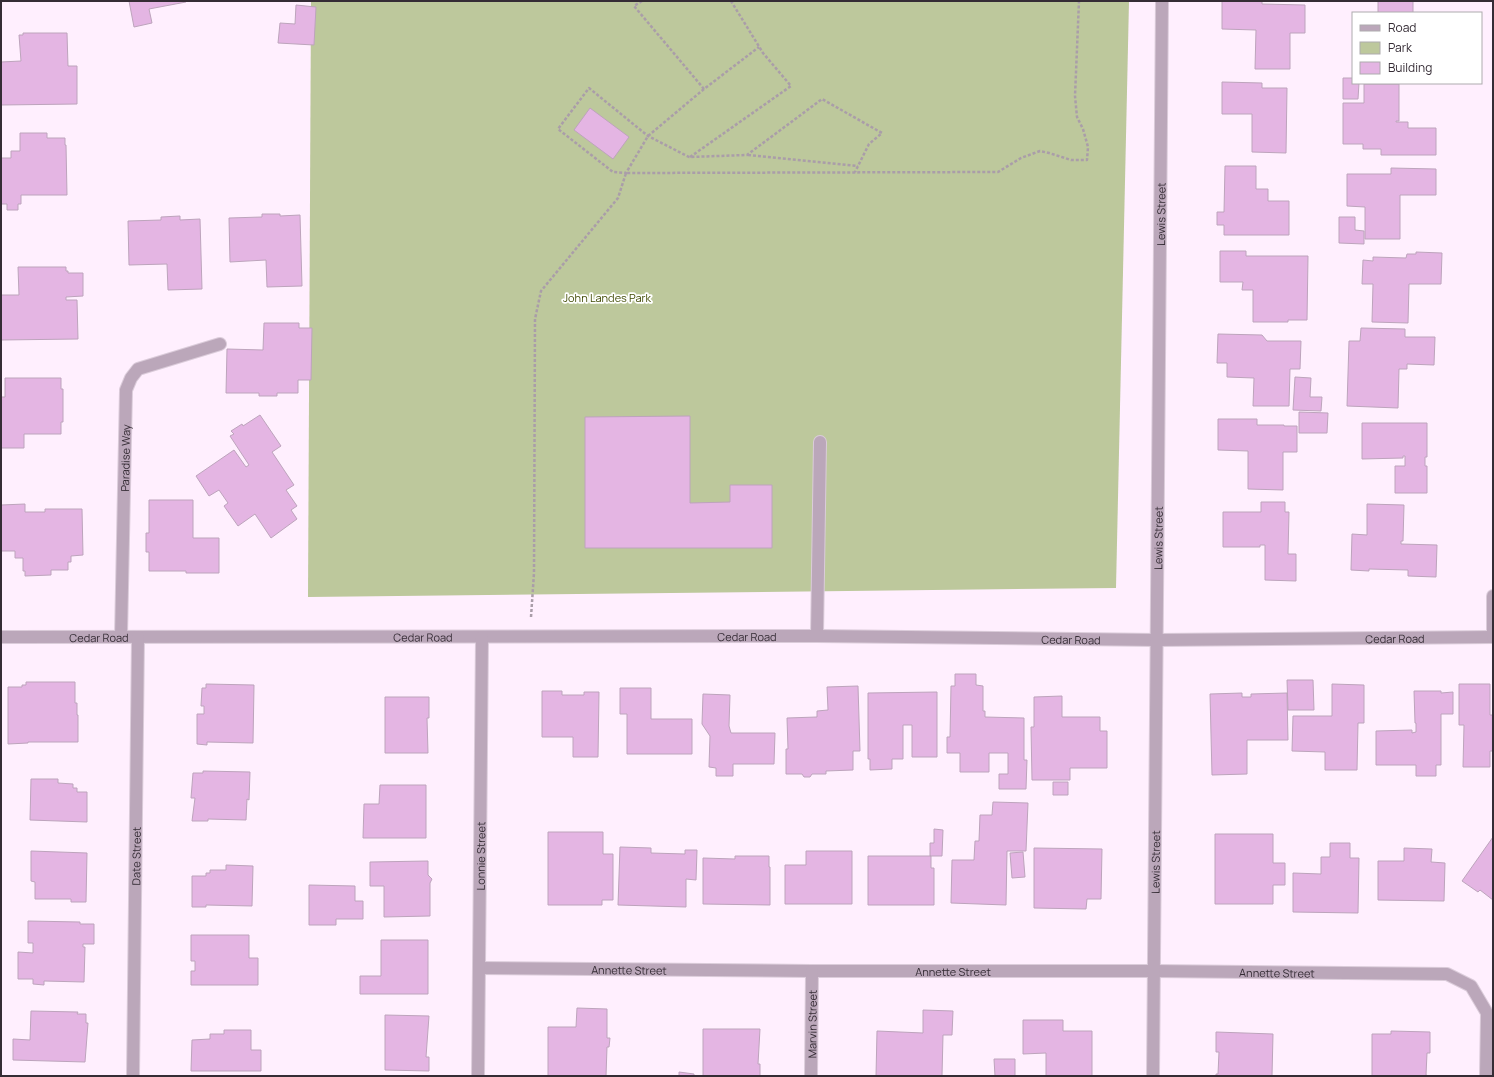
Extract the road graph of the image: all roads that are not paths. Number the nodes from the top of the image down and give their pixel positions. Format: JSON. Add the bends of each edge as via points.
{"nodes":[{"id":1,"x":1162,"y":1,"type":"edge"},
{"id":2,"x":220,"y":344,"type":"dead end"},
{"id":3,"x":820,"y":442,"type":"dead end"},
{"id":4,"x":1493,"y":596,"type":"edge"},
{"id":5,"x":817,"y":636,"type":"junction"},
{"id":6,"x":1,"y":637,"type":"edge"},
{"id":7,"x":121,"y":637,"type":"junction"},
{"id":8,"x":138,"y":637,"type":"junction"},
{"id":9,"x":482,"y":637,"type":"junction"},
{"id":10,"x":1493,"y":637,"type":"edge"},
{"id":11,"x":1157,"y":640,"type":"junction"},
{"id":12,"x":479,"y":968,"type":"junction"},
{"id":13,"x":812,"y":971,"type":"junction"},
{"id":14,"x":1154,"y":971,"type":"junction"},
{"id":15,"x":133,"y":1076,"type":"edge"},
{"id":16,"x":478,"y":1076,"type":"edge"},
{"id":17,"x":811,"y":1076,"type":"edge"},
{"id":18,"x":1153,"y":1076,"type":"edge"},
{"id":19,"x":1486,"y":1076,"type":"edge"}],
"edges":[{"from":1,"to":11,"type":"street","name":"Lewis Street"},
{"from":2,"to":7,"type":"street","name":"Paradise Way","via":[[138,369],[126,390]]},
{"from":3,"to":5,"type":"street"},
{"from":4,"to":10,"type":"street"},
{"from":5,"to":9,"type":"street","name":"Cedar Road"},
{"from":5,"to":11,"type":"street","name":"Cedar Road"},
{"from":6,"to":7,"type":"street","name":"Cedar Road"},
{"from":7,"to":8,"type":"street","name":"Cedar Road"},
{"from":8,"to":9,"type":"street","name":"Cedar Road"},
{"from":8,"to":15,"type":"street","name":"Date Street"},
{"from":9,"to":12,"type":"street","name":"Lonnie Street"},
{"from":10,"to":11,"type":"street","name":"Cedar Road"},
{"from":11,"to":14,"type":"street","name":"Lewis Street"},
{"from":12,"to":13,"type":"street","name":"Annette Street"},
{"from":12,"to":16,"type":"street","name":"Lonnie Street"},
{"from":13,"to":14,"type":"street","name":"Annette Street"},
{"from":13,"to":17,"type":"street","name":"Marvin Street"},
{"from":14,"to":18,"type":"street","name":"Lewis Street"},
{"from":14,"to":19,"type":"street","name":"Annette Street","via":[[1448,974],[1471,986],[1487,1013]]}]}
